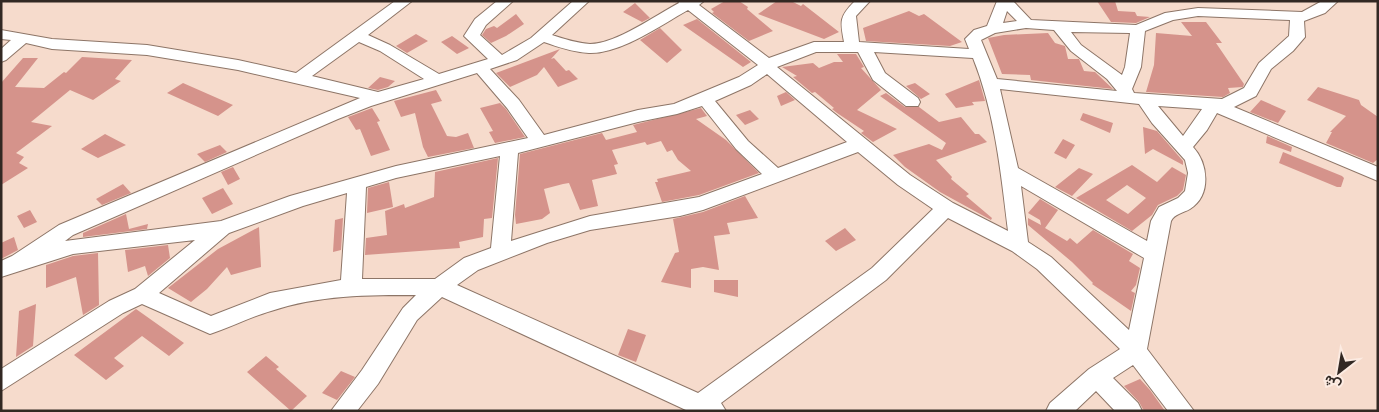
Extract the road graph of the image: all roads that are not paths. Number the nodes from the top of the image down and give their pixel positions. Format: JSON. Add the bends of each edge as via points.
{"nodes":[{"id":1,"x":405,"y":1,"type":"edge"},
{"id":2,"x":506,"y":1,"type":"edge"},
{"id":3,"x":582,"y":1,"type":"edge"},
{"id":4,"x":863,"y":1,"type":"edge"},
{"id":5,"x":1177,"y":1,"type":"edge"},
{"id":6,"x":1331,"y":1,"type":"edge"},
{"id":7,"x":690,"y":2,"type":"edge"},
{"id":8,"x":1170,"y":16,"type":"junction"},
{"id":9,"x":1301,"y":16,"type":"junction"},
{"id":10,"x":1026,"y":24,"type":"junction"},
{"id":11,"x":1059,"y":27,"type":"junction"},
{"id":12,"x":993,"y":29,"type":"junction"},
{"id":13,"x":1138,"y":29,"type":"junction"},
{"id":14,"x":1,"y":34,"type":"edge"},
{"id":15,"x":358,"y":36,"type":"junction"},
{"id":16,"x":541,"y":37,"type":"junction"},
{"id":17,"x":23,"y":38,"type":"junction"},
{"id":18,"x":857,"y":47,"type":"junction"},
{"id":19,"x":977,"y":54,"type":"junction"},
{"id":20,"x":1,"y":57,"type":"edge"},
{"id":21,"x":499,"y":62,"type":"junction"},
{"id":22,"x":766,"y":66,"type":"junction"},
{"id":23,"x":480,"y":67,"type":"junction"},
{"id":24,"x":299,"y":78,"type":"junction"},
{"id":25,"x":438,"y":80,"type":"junction"},
{"id":26,"x":991,"y":83,"type":"junction"},
{"id":27,"x":1132,"y":95,"type":"junction"},
{"id":28,"x":378,"y":98,"type":"junction"},
{"id":29,"x":705,"y":99,"type":"junction"},
{"id":30,"x":912,"y":102,"type":"dead end"},
{"id":31,"x":1213,"y":105,"type":"junction"},
{"id":32,"x":540,"y":142,"type":"junction"},
{"id":33,"x":860,"y":144,"type":"junction"},
{"id":34,"x":1183,"y":146,"type":"junction"},
{"id":35,"x":509,"y":148,"type":"junction"},
{"id":36,"x":1010,"y":172,"type":"junction"},
{"id":37,"x":1377,"y":172,"type":"edge"},
{"id":38,"x":775,"y":176,"type":"junction"},
{"id":39,"x":357,"y":184,"type":"junction"},
{"id":40,"x":946,"y":208,"type":"junction"},
{"id":41,"x":223,"y":228,"type":"junction"},
{"id":42,"x":1019,"y":246,"type":"junction"},
{"id":43,"x":500,"y":253,"type":"junction"},
{"id":44,"x":1155,"y":255,"type":"junction"},
{"id":45,"x":19,"y":262,"type":"junction"},
{"id":46,"x":1,"y":269,"type":"edge"},
{"id":47,"x":439,"y":287,"type":"junction"},
{"id":48,"x":352,"y":288,"type":"junction"},
{"id":49,"x":142,"y":295,"type":"junction"},
{"id":50,"x":1136,"y":351,"type":"junction"},
{"id":51,"x":1097,"y":376,"type":"junction"},
{"id":52,"x":1,"y":380,"type":"edge"},
{"id":53,"x":707,"y":407,"type":"edge"},
{"id":54,"x":343,"y":411,"type":"edge"},
{"id":55,"x":1058,"y":411,"type":"edge"},
{"id":56,"x":1130,"y":411,"type":"edge"},
{"id":57,"x":1182,"y":411,"type":"edge"}],
"edges":[{"from":1,"to":15,"type":"street"},
{"from":2,"to":21,"type":"street","via":[[480,22],[472,36]]},
{"from":3,"to":16,"type":"street"},
{"from":4,"to":18,"type":"street","via":[[849,15],[848,25]]},
{"from":5,"to":8,"type":"street"},
{"from":6,"to":9,"type":"street","via":[[1320,10]]},
{"from":7,"to":16,"type":"street","via":[[598,48]]},
{"from":7,"to":22,"type":"street"},
{"from":8,"to":9,"type":"street","via":[[1219,12]]},
{"from":8,"to":13,"type":"street"},
{"from":9,"to":31,"type":"street","via":[[1296,19],[1294,40],[1266,66],[1250,92],[1224,105]]},
{"from":10,"to":11,"type":"street"},
{"from":10,"to":12,"type":"street"},
{"from":10,"to":12,"type":"street","via":[[1004,1]]},
{"from":11,"to":13,"type":"street"},
{"from":11,"to":27,"type":"street","via":[[1075,46]]},
{"from":12,"to":19,"type":"street","via":[[973,39]]},
{"from":13,"to":27,"type":"street","via":[[1132,56]]},
{"from":14,"to":17,"type":"street"},
{"from":15,"to":24,"type":"street"},
{"from":15,"to":25,"type":"street"},
{"from":16,"to":21,"type":"street","via":[[523,51]]},
{"from":17,"to":20,"type":"street"},
{"from":17,"to":24,"type":"street","via":[[52,44],[147,50]]},
{"from":18,"to":19,"type":"street"},
{"from":18,"to":22,"type":"street","via":[[814,47]]},
{"from":18,"to":30,"type":"street","via":[[879,76]]},
{"from":19,"to":26,"type":"street"},
{"from":21,"to":23,"type":"street"},
{"from":22,"to":29,"type":"street","via":[[745,81]]},
{"from":22,"to":33,"type":"street"},
{"from":23,"to":25,"type":"street"},
{"from":23,"to":32,"type":"street","via":[[513,104]]},
{"from":24,"to":28,"type":"street"},
{"from":25,"to":28,"type":"street"},
{"from":26,"to":27,"type":"street"},
{"from":26,"to":36,"type":"street"},
{"from":27,"to":31,"type":"street"},
{"from":27,"to":34,"type":"street"},
{"from":28,"to":45,"type":"street","via":[[232,157],[66,230]]},
{"from":29,"to":32,"type":"street","via":[[677,109]]},
{"from":29,"to":38,"type":"street","via":[[742,145]]},
{"from":31,"to":34,"type":"street"},
{"from":31,"to":37,"type":"street"},
{"from":32,"to":35,"type":"street"},
{"from":33,"to":38,"type":"street"},
{"from":33,"to":40,"type":"street","via":[[904,180]]},
{"from":34,"to":44,"type":"street","via":[[1193,158],[1197,173],[1194,193],[1166,212],[1161,221]]},
{"from":35,"to":39,"type":"street","via":[[396,172]]},
{"from":35,"to":43,"type":"street"},
{"from":36,"to":42,"type":"street"},
{"from":36,"to":44,"type":"street"},
{"from":38,"to":43,"type":"street","via":[[703,203],[590,223]]},
{"from":39,"to":41,"type":"street","via":[[297,201]]},
{"from":39,"to":48,"type":"street"},
{"from":40,"to":42,"type":"street"},
{"from":40,"to":53,"type":"street","via":[[879,274]]},
{"from":41,"to":45,"type":"street","via":[[73,246]]},
{"from":41,"to":49,"type":"street"},
{"from":42,"to":50,"type":"street","via":[[1044,263]]},
{"from":43,"to":47,"type":"street","via":[[471,264]]},
{"from":44,"to":50,"type":"street"},
{"from":45,"to":46,"type":"street"},
{"from":47,"to":48,"type":"street"},
{"from":47,"to":53,"type":"street"},
{"from":47,"to":54,"type":"street","via":[[410,314],[370,377]]},
{"from":48,"to":49,"type":"street","via":[[270,302],[210,325]]},
{"from":49,"to":52,"type":"street","via":[[116,307]]},
{"from":50,"to":51,"type":"street"},
{"from":50,"to":57,"type":"street"},
{"from":51,"to":55,"type":"street"},
{"from":51,"to":56,"type":"street"}]}
